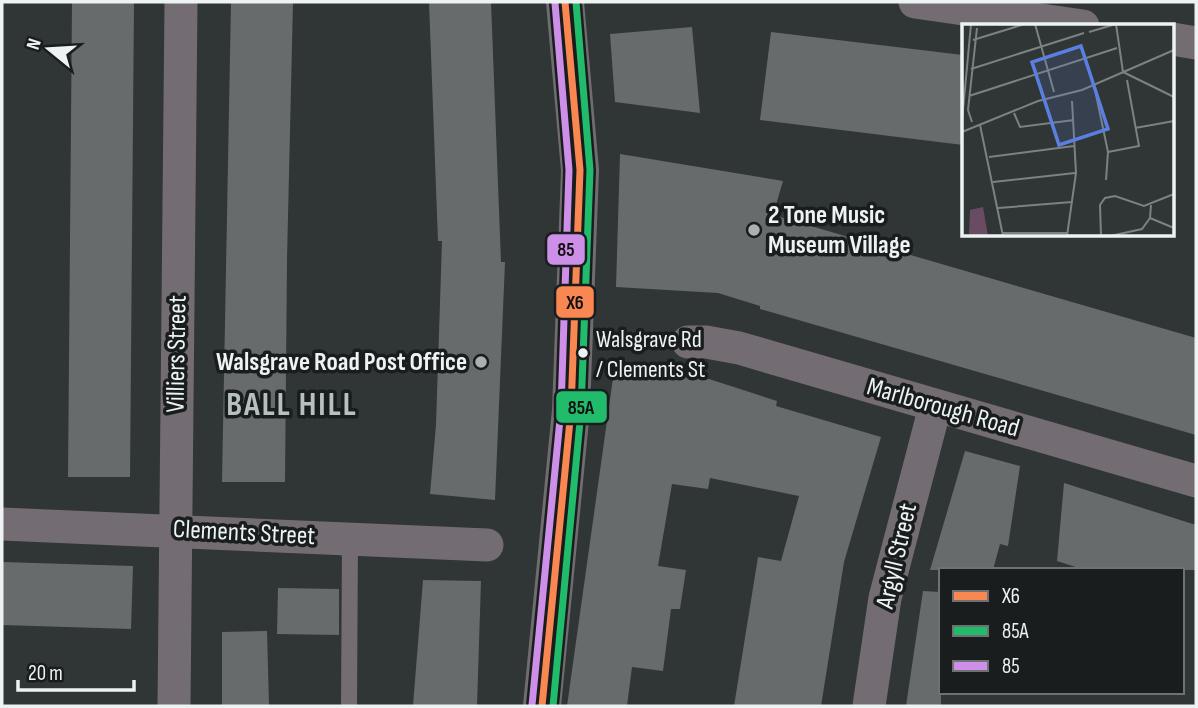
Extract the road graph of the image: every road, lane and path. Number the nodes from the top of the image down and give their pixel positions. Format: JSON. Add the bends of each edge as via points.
{"nodes":[{"id":1,"x":181,"y":2,"type":"edge"},
{"id":2,"x":565,"y":2,"type":"edge"},
{"id":3,"x":915,"y":2,"type":"edge"},
{"id":4,"x":1069,"y":24,"type":"edge"},
{"id":5,"x":1174,"y":39,"type":"edge"},
{"id":6,"x":1196,"y":43,"type":"edge"},
{"id":7,"x":688,"y":342,"type":"dead end"},
{"id":8,"x":935,"y":407,"type":"junction"},
{"id":9,"x":1196,"y":481,"type":"edge"},
{"id":10,"x":2,"y":524,"type":"edge"},
{"id":11,"x":176,"y":530,"type":"junction"},
{"id":12,"x":350,"y":538,"type":"junction"},
{"id":13,"x":486,"y":545,"type":"dead end"},
{"id":14,"x":174,"y":706,"type":"edge"},
{"id":15,"x":349,"y":706,"type":"edge"},
{"id":16,"x":542,"y":706,"type":"edge"},
{"id":17,"x":869,"y":706,"type":"edge"}],
"edges":[{"from":1,"to":11,"type":"street","name":"Villiers Street"},
{"from":2,"to":16,"type":"highway","via":[[580,170],[571,410]]},
{"from":3,"to":4,"type":"street"},
{"from":5,"to":6,"type":"street"},
{"from":7,"to":8,"type":"street","name":"Marlborough Road","via":[[739,348]]},
{"from":8,"to":9,"type":"street","name":"Marlborough Road"},
{"from":8,"to":17,"type":"street","name":"Argyll Street","via":[[886,598]]},
{"from":10,"to":11,"type":"street","name":"Clements Street"},
{"from":11,"to":12,"type":"street","name":"Clements Street"},
{"from":11,"to":14,"type":"street","name":"Villiers Street"},
{"from":12,"to":13,"type":"street","name":"Clements Street"},
{"from":12,"to":15,"type":"lane"}]}
